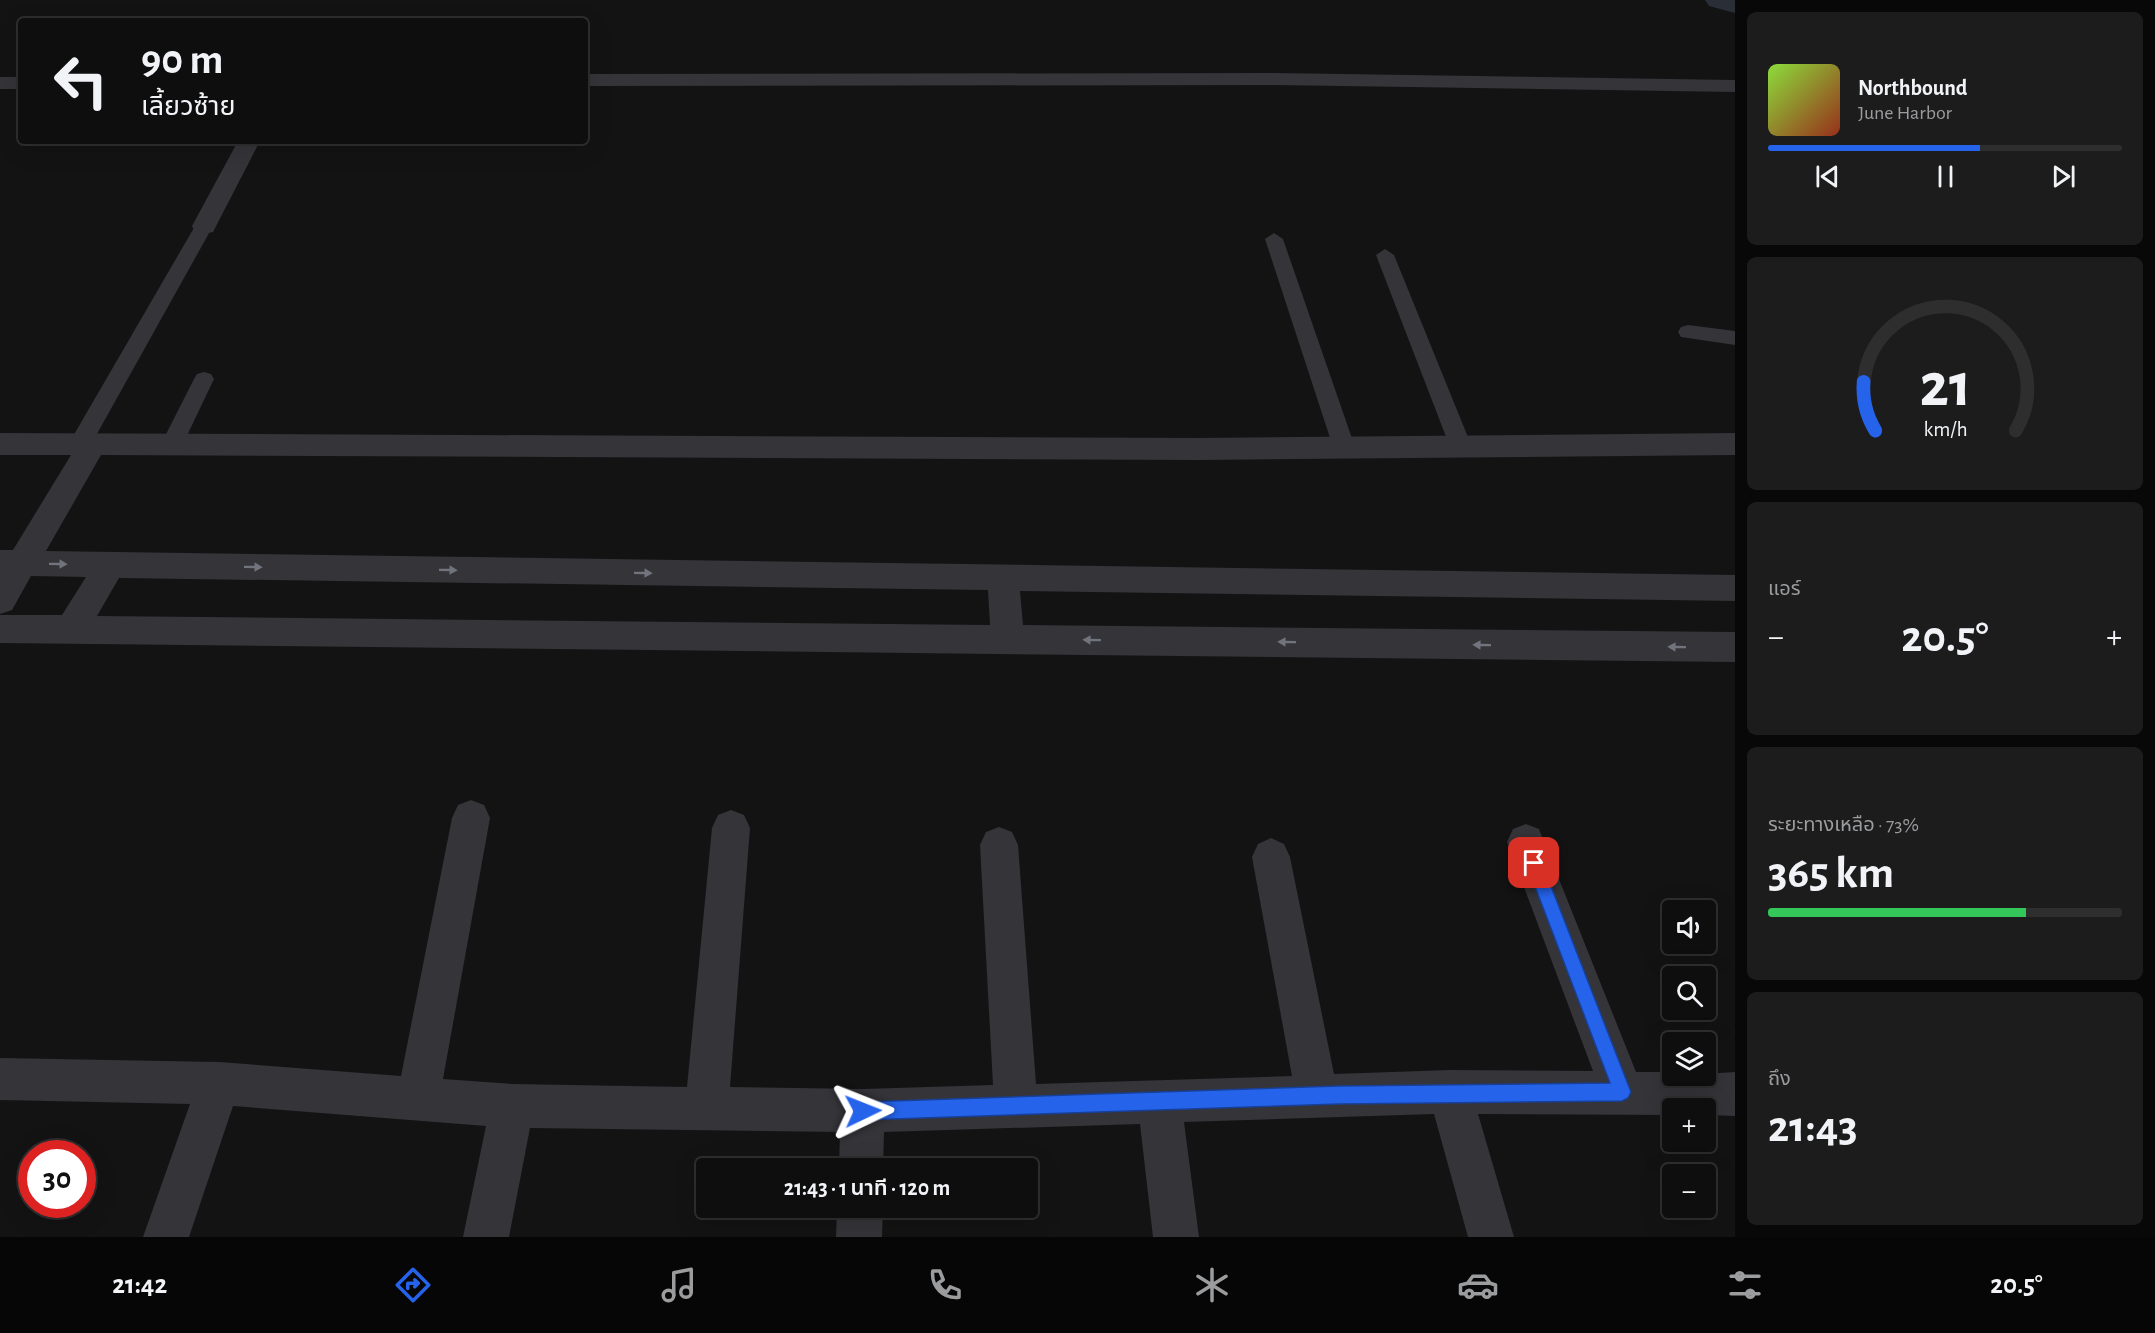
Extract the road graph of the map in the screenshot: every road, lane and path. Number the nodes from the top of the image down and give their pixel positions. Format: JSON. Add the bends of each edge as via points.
{"nodes":[{"id":1,"x":588,"y":80,"type":"edge"},
{"id":2,"x":0,"y":83,"type":"edge"},
{"id":3,"x":18,"y":83,"type":"edge"},
{"id":4,"x":1735,"y":86,"type":"edge"},
{"id":5,"x":247,"y":144,"type":"edge"},
{"id":6,"x":204,"y":226,"type":"joint"},
{"id":7,"x":1274,"y":239,"type":"dead end"},
{"id":8,"x":1385,"y":255,"type":"dead end"},
{"id":9,"x":1688,"y":332,"type":"dead end"},
{"id":10,"x":1735,"y":338,"type":"edge"},
{"id":11,"x":204,"y":379,"type":"dead end"},
{"id":12,"x":0,"y":444,"type":"edge"},
{"id":13,"x":87,"y":444,"type":"junction"},
{"id":14,"x":172,"y":444,"type":"junction"},
{"id":15,"x":1735,"y":444,"type":"edge"},
{"id":16,"x":1344,"y":447,"type":"junction"},
{"id":17,"x":1461,"y":447,"type":"junction"},
{"id":18,"x":11,"y":564,"type":"edge"},
{"id":19,"x":110,"y":565,"type":"junction"},
{"id":20,"x":1003,"y":578,"type":"junction"},
{"id":21,"x":1735,"y":588,"type":"edge"},
{"id":22,"x":0,"y":600,"type":"edge"},
{"id":23,"x":0,"y":629,"type":"edge"},
{"id":24,"x":72,"y":629,"type":"junction"},
{"id":25,"x":1008,"y":639,"type":"junction"},
{"id":26,"x":1735,"y":647,"type":"edge"},
{"id":27,"x":471,"y":818,"type":"dead end"},
{"id":28,"x":731,"y":828,"type":"dead end"},
{"id":29,"x":1526,"y":842,"type":"dead end"},
{"id":30,"x":999,"y":845,"type":"dead end"},
{"id":31,"x":1271,"y":857,"type":"dead end"},
{"id":32,"x":0,"y":1079,"type":"edge"},
{"id":33,"x":219,"y":1083,"type":"junction"},
{"id":34,"x":1450,"y":1092,"type":"junction"},
{"id":35,"x":1622,"y":1092,"type":"junction"},
{"id":36,"x":1735,"y":1094,"type":"edge"},
{"id":37,"x":1317,"y":1095,"type":"junction"},
{"id":38,"x":418,"y":1098,"type":"junction"},
{"id":39,"x":1159,"y":1101,"type":"junction"},
{"id":40,"x":512,"y":1106,"type":"junction"},
{"id":41,"x":1016,"y":1106,"type":"junction"},
{"id":42,"x":707,"y":1109,"type":"junction"},
{"id":43,"x":863,"y":1111,"type":"junction"},
{"id":44,"x":861,"y":1158,"type":"edge"},
{"id":45,"x":860,"y":1218,"type":"edge"},
{"id":46,"x":166,"y":1237,"type":"edge"},
{"id":47,"x":486,"y":1237,"type":"edge"},
{"id":48,"x":859,"y":1237,"type":"edge"},
{"id":49,"x":1176,"y":1237,"type":"edge"},
{"id":50,"x":1491,"y":1237,"type":"edge"}],
"edges":[{"from":1,"to":4,"type":"street","via":[[1275,79]]},
{"from":2,"to":3,"type":"street"},
{"from":5,"to":6,"type":"street"},
{"from":6,"to":13,"type":"lane"},
{"from":7,"to":16,"type":"lane"},
{"from":8,"to":17,"type":"lane"},
{"from":9,"to":10,"type":"lane"},
{"from":11,"to":14,"type":"lane"},
{"from":12,"to":13,"type":"street"},
{"from":13,"to":14,"type":"street"},
{"from":13,"to":18,"type":"street"},
{"from":14,"to":16,"type":"street","via":[[1199,450]]},
{"from":15,"to":17,"type":"street"},
{"from":16,"to":17,"type":"street"},
{"from":18,"to":19,"type":"street","one_way":true},
{"from":18,"to":22,"type":"street"},
{"from":19,"to":20,"type":"street","one_way":true},
{"from":19,"to":24,"type":"street"},
{"from":20,"to":21,"type":"street"},
{"from":20,"to":25,"type":"street"},
{"from":23,"to":24,"type":"street"},
{"from":24,"to":25,"type":"street"},
{"from":26,"to":25,"type":"street","one_way":true},
{"from":27,"to":38,"type":"street"},
{"from":28,"to":42,"type":"street"},
{"from":29,"to":35,"type":"street"},
{"from":30,"to":41,"type":"street"},
{"from":31,"to":37,"type":"street"},
{"from":32,"to":33,"type":"street"},
{"from":33,"to":38,"type":"street"},
{"from":33,"to":46,"type":"street"},
{"from":34,"to":35,"type":"street"},
{"from":34,"to":37,"type":"street"},
{"from":34,"to":50,"type":"street"},
{"from":35,"to":36,"type":"street"},
{"from":37,"to":39,"type":"street"},
{"from":38,"to":40,"type":"street"},
{"from":39,"to":41,"type":"street"},
{"from":39,"to":49,"type":"street"},
{"from":40,"to":42,"type":"street"},
{"from":40,"to":47,"type":"street"},
{"from":41,"to":43,"type":"street"},
{"from":42,"to":43,"type":"street"},
{"from":43,"to":44,"type":"street"},
{"from":45,"to":48,"type":"street"}]}
